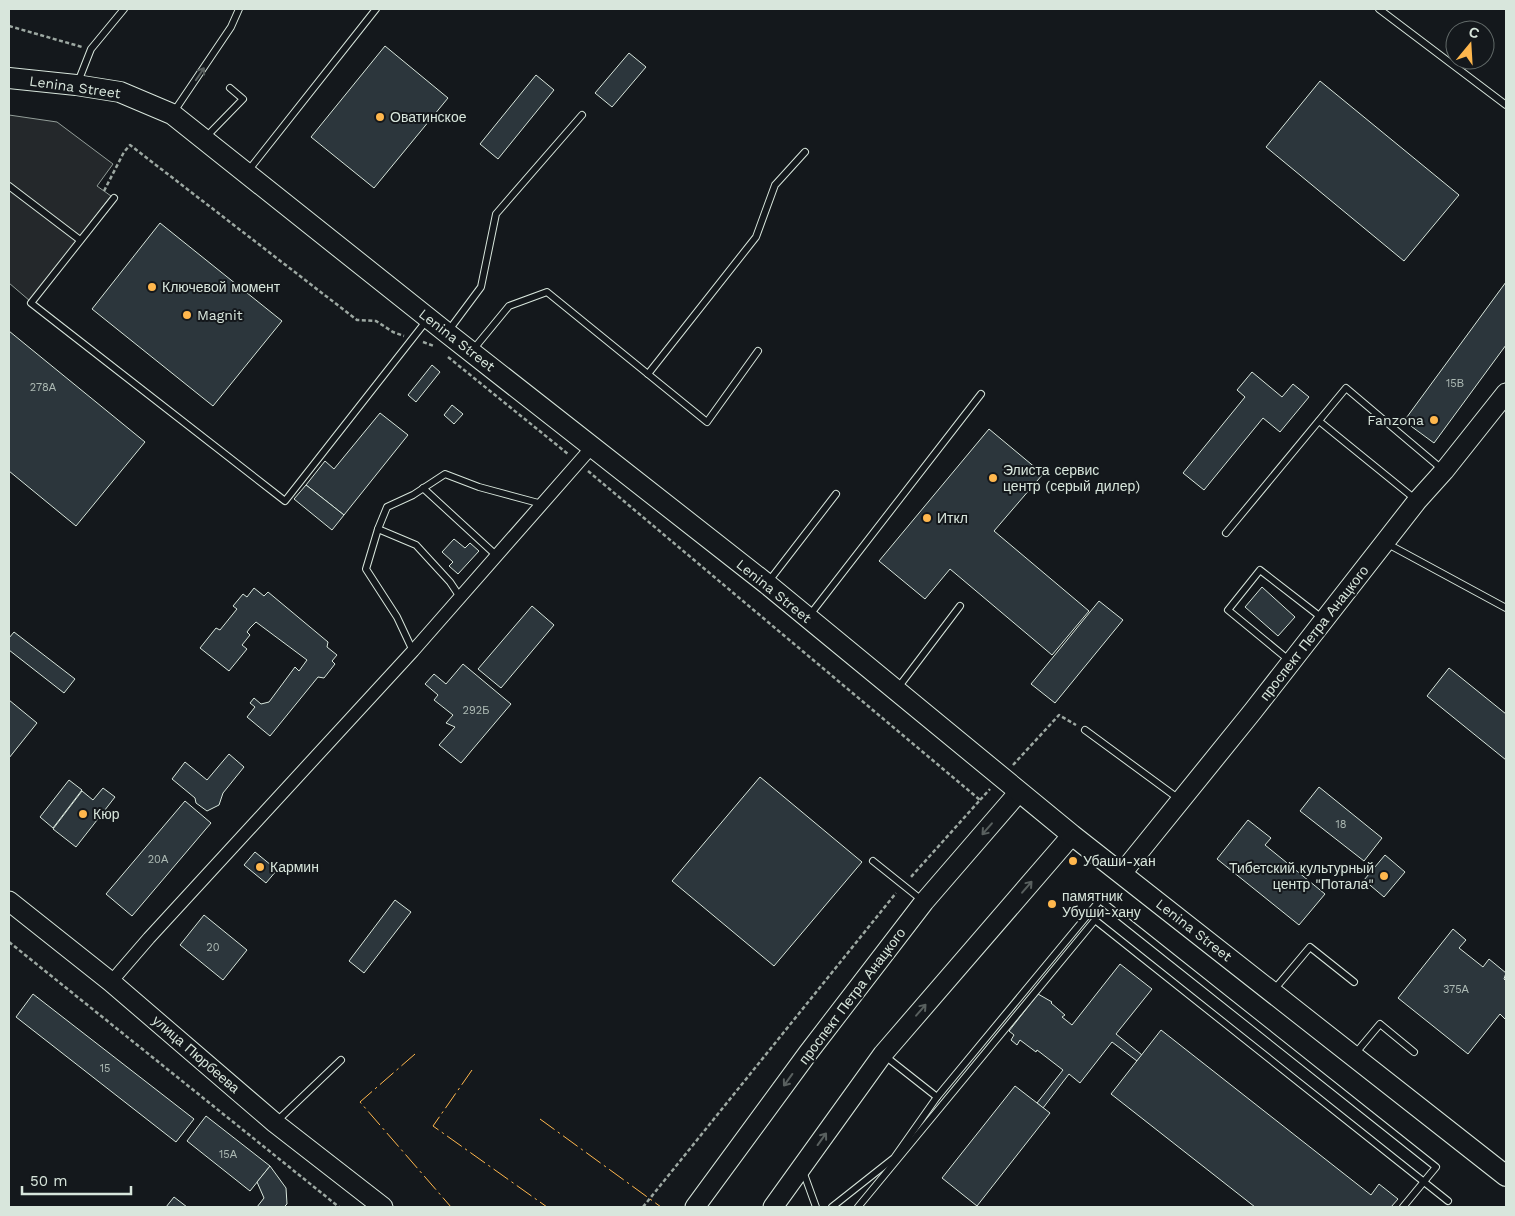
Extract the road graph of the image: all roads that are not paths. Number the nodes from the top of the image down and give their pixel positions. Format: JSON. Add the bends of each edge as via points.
{"nodes":[{"id":1,"x":124,"y":9,"type":"edge"},
{"id":2,"x":238,"y":9,"type":"edge"},
{"id":3,"x":376,"y":9,"type":"edge"},
{"id":4,"x":1379,"y":9,"type":"edge"},
{"id":5,"x":9,"y":78,"type":"edge"},
{"id":6,"x":76,"y":85,"type":"junction"},
{"id":7,"x":230,"y":88,"type":"dead end"},
{"id":8,"x":1506,"y":105,"type":"edge"},
{"id":9,"x":172,"y":114,"type":"junction"},
{"id":10,"x":582,"y":115,"type":"dead end"},
{"id":11,"x":204,"y":139,"type":"junction"},
{"id":12,"x":805,"y":152,"type":"dead end"},
{"id":13,"x":246,"y":172,"type":"junction"},
{"id":14,"x":9,"y":186,"type":"edge"},
{"id":15,"x":114,"y":198,"type":"dead end"},
{"id":16,"x":80,"y":240,"type":"junction"},
{"id":17,"x":428,"y":318,"type":"junction"},
{"id":18,"x":446,"y":333,"type":"junction"},
{"id":19,"x":758,"y":351,"type":"dead end"},
{"id":20,"x":471,"y":352,"type":"junction"},
{"id":21,"x":648,"y":374,"type":"junction"},
{"id":22,"x":1506,"y":393,"type":"edge"},
{"id":23,"x":982,"y":394,"type":"dead end"},
{"id":24,"x":1319,"y":421,"type":"junction"},
{"id":25,"x":592,"y":447,"type":"junction"},
{"id":26,"x":1444,"y":470,"type":"junction"},
{"id":27,"x":423,"y":488,"type":"junction"},
{"id":28,"x":836,"y":494,"type":"dead end"},
{"id":29,"x":1417,"y":501,"type":"junction"},
{"id":30,"x":542,"y":504,"type":"junction"},
{"id":31,"x":378,"y":529,"type":"junction"},
{"id":32,"x":1226,"y":533,"type":"dead end"},
{"id":33,"x":1385,"y":543,"type":"junction"},
{"id":34,"x":497,"y":556,"type":"junction"},
{"id":35,"x":767,"y":584,"type":"junction"},
{"id":36,"x":460,"y":597,"type":"junction"},
{"id":37,"x":960,"y":606,"type":"dead end"},
{"id":38,"x":1506,"y":608,"type":"edge"},
{"id":39,"x":808,"y":618,"type":"junction"},
{"id":40,"x":1324,"y":620,"type":"junction"},
{"id":41,"x":412,"y":651,"type":"junction"},
{"id":42,"x":1291,"y":662,"type":"junction"},
{"id":43,"x":896,"y":690,"type":"junction"},
{"id":44,"x":1085,"y":730,"type":"road end"},
{"id":45,"x":1019,"y":792,"type":"junction"},
{"id":46,"x":1180,"y":800,"type":"junction"},
{"id":47,"x":1072,"y":835,"type":"junction"},
{"id":48,"x":873,"y":861,"type":"dead end"},
{"id":49,"x":1122,"y":873,"type":"junction"},
{"id":50,"x":9,"y":900,"type":"edge"},
{"id":51,"x":924,"y":902,"type":"junction"},
{"id":52,"x":111,"y":982,"type":"junction"},
{"id":53,"x":1354,"y":982,"type":"dead end"},
{"id":54,"x":1272,"y":992,"type":"junction"},
{"id":55,"x":1414,"y":1052,"type":"dead end"},
{"id":56,"x":883,"y":1054,"type":"junction"},
{"id":57,"x":1353,"y":1056,"type":"junction"},
{"id":58,"x":341,"y":1060,"type":"dead end"},
{"id":59,"x":937,"y":1097,"type":"junction"},
{"id":60,"x":275,"y":1123,"type":"junction"},
{"id":61,"x":801,"y":1167,"type":"junction"},
{"id":62,"x":1506,"y":1176,"type":"edge"},
{"id":63,"x":1424,"y":1182,"type":"junction"},
{"id":64,"x":1448,"y":1201,"type":"dead end"},
{"id":65,"x":383,"y":1207,"type":"edge"},
{"id":66,"x":695,"y":1207,"type":"edge"},
{"id":67,"x":773,"y":1207,"type":"edge"},
{"id":68,"x":816,"y":1207,"type":"edge"},
{"id":69,"x":832,"y":1207,"type":"edge"},
{"id":70,"x":858,"y":1207,"type":"edge"},
{"id":71,"x":1403,"y":1207,"type":"edge"}],
"edges":[{"from":1,"to":6,"type":"lane","via":[[91,49]]},
{"from":9,"to":2,"type":"lane","one_way":true,"via":[[231,28]]},
{"from":3,"to":13,"type":"lane"},
{"from":4,"to":8,"type":"lane"},
{"from":5,"to":6,"type":"main road","name":"Lenina Street"},
{"from":6,"to":9,"type":"main road","name":"Lenina Street","via":[[120,92]]},
{"from":7,"to":11,"type":"lane","via":[[243,99]]},
{"from":9,"to":11,"type":"main road","name":"Lenina Street"},
{"from":10,"to":18,"type":"lane","via":[[496,214],[481,287]]},
{"from":11,"to":13,"type":"main road","name":"Lenina Street"},
{"from":12,"to":21,"type":"lane","via":[[776,185],[756,237]]},
{"from":13,"to":17,"type":"main road","name":"Lenina Street"},
{"from":14,"to":16,"type":"lane"},
{"from":15,"to":16,"type":"lane"},
{"from":16,"to":17,"type":"lane","via":[[31,303],[285,502]]},
{"from":17,"to":18,"type":"main road","name":"Lenina Street"},
{"from":18,"to":20,"type":"main road","name":"Lenina Street"},
{"from":19,"to":21,"type":"lane","via":[[707,422]]},
{"from":20,"to":21,"type":"lane","via":[[510,306],[547,292]]},
{"from":20,"to":25,"type":"main road","name":"Lenina Street"},
{"from":22,"to":26,"type":"main road","name":"проспект Петра Анацкого"},
{"from":23,"to":39,"type":"lane"},
{"from":24,"to":26,"type":"lane","via":[[1346,388]]},
{"from":24,"to":29,"type":"lane"},
{"from":24,"to":32,"type":"lane"},
{"from":25,"to":30,"type":"street"},
{"from":25,"to":35,"type":"main road","name":"Lenina Street"},
{"from":26,"to":29,"type":"main road","name":"проспект Петра Анацкого"},
{"from":27,"to":30,"type":"lane","via":[[445,474]]},
{"from":27,"to":31,"type":"lane","via":[[387,507]]},
{"from":27,"to":34,"type":"lane"},
{"from":28,"to":35,"type":"lane"},
{"from":29,"to":33,"type":"main road","name":"проспект Петра Анацкого"},
{"from":30,"to":34,"type":"street"},
{"from":31,"to":36,"type":"lane","via":[[416,545]]},
{"from":31,"to":41,"type":"lane","via":[[366,569],[397,617]]},
{"from":33,"to":38,"type":"lane"},
{"from":33,"to":40,"type":"main road","name":"проспект Петра Анацкого"},
{"from":34,"to":36,"type":"street"},
{"from":35,"to":39,"type":"main road","name":"Lenina Street"},
{"from":36,"to":41,"type":"street"},
{"from":37,"to":43,"type":"lane"},
{"from":39,"to":43,"type":"main road","name":"Lenina Street"},
{"from":40,"to":42,"type":"main road","name":"проспект Петра Анацкого"},
{"from":40,"to":42,"type":"lane","via":[[1260,570],[1228,610]]},
{"from":41,"to":52,"type":"street"},
{"from":42,"to":46,"type":"main road","name":"проспект Петра Анацкого"},
{"from":43,"to":45,"type":"main road","name":"Lenina Street"},
{"from":44,"to":46,"type":"lane"},
{"from":45,"to":47,"type":"main road","name":"Lenina Street"},
{"from":45,"to":51,"type":"main road","name":"проспект Петра Анацкого","one_way":true},
{"from":46,"to":49,"type":"main road","name":"проспект Петра Анацкого"},
{"from":47,"to":49,"type":"main road","name":"Lenina Street"},
{"from":56,"to":47,"type":"main road","one_way":true},
{"from":48,"to":51,"type":"lane"},
{"from":49,"to":54,"type":"main road","name":"Lenina Street"},
{"from":50,"to":52,"type":"main road","name":"улица Пюрбеева"},
{"from":51,"to":66,"type":"main road","name":"проспект Петра Анацкого","one_way":true},
{"from":52,"to":60,"type":"main road","name":"улица Пюрбеева"},
{"from":53,"to":54,"type":"lane","via":[[1310,947]]},
{"from":54,"to":57,"type":"main road","name":"Lenina Street"},
{"from":55,"to":57,"type":"lane","via":[[1380,1024]]},
{"from":56,"to":59,"type":"lane"},
{"from":61,"to":56,"type":"main road","one_way":true},
{"from":57,"to":62,"type":"main road","name":"Lenina Street"},
{"from":58,"to":60,"type":"lane"},
{"from":59,"to":63,"type":"lane","via":[[1100,900],[1436,1167]]},
{"from":59,"to":69,"type":"lane","via":[[894,1158]]},
{"from":60,"to":65,"type":"main road","name":"улица Пюрбеева"},
{"from":61,"to":67,"type":"main road"},
{"from":61,"to":68,"type":"lane"},
{"from":63,"to":64,"type":"lane"},
{"from":63,"to":70,"type":"lane","via":[[1095,920]]},
{"from":63,"to":71,"type":"lane"}]}
